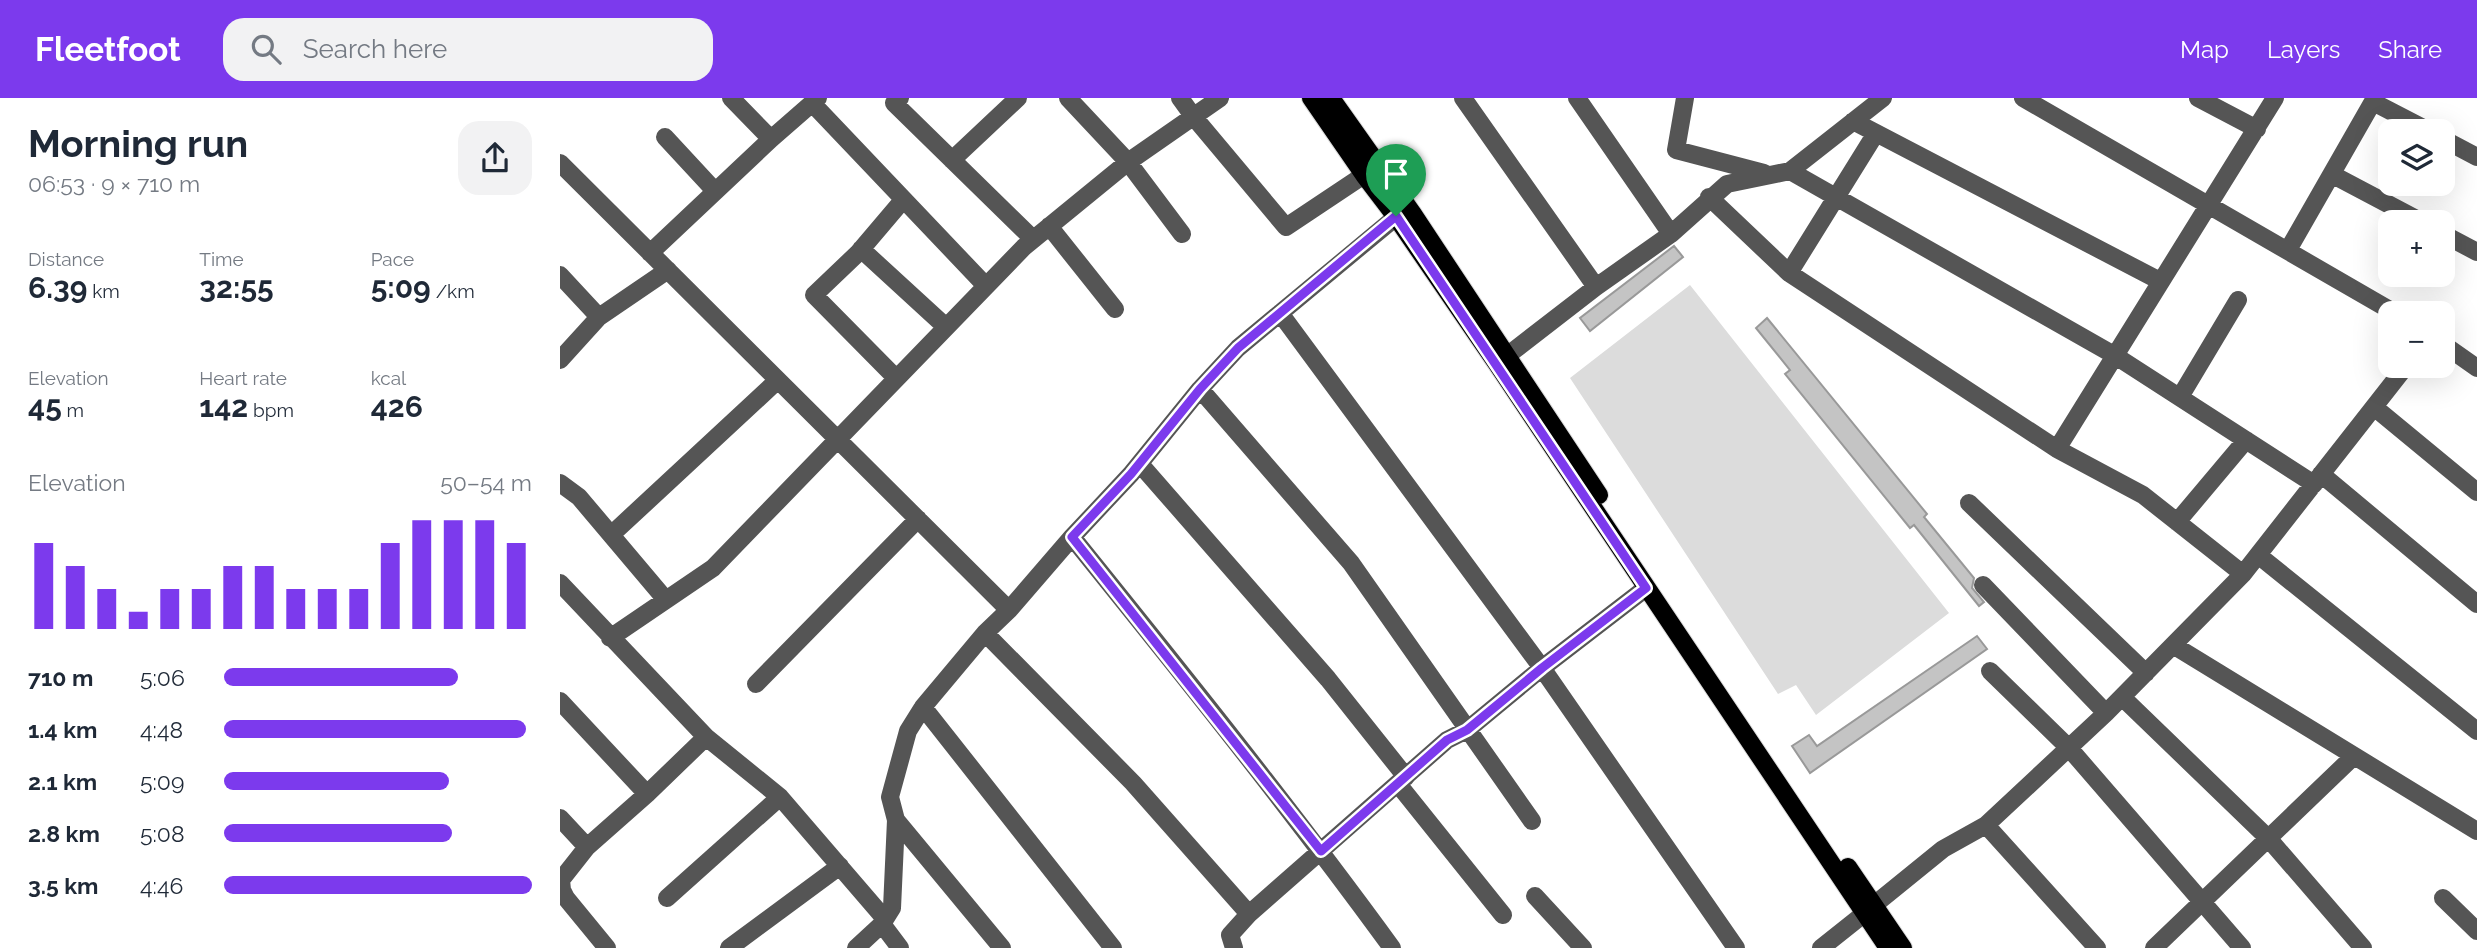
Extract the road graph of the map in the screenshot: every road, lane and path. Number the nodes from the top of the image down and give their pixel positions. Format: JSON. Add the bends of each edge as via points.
{"nodes":[{"id":1,"x":731,"y":98,"type":"edge"},
{"id":2,"x":900,"y":98,"type":"edge"},
{"id":3,"x":1018,"y":98,"type":"edge"},
{"id":4,"x":1068,"y":98,"type":"edge"},
{"id":5,"x":1180,"y":98,"type":"edge"},
{"id":6,"x":1220,"y":98,"type":"edge"},
{"id":7,"x":1311,"y":98,"type":"edge"},
{"id":8,"x":1331,"y":98,"type":"edge"},
{"id":9,"x":1463,"y":98,"type":"edge"},
{"id":10,"x":1577,"y":98,"type":"edge"},
{"id":11,"x":1685,"y":98,"type":"edge"},
{"id":12,"x":1883,"y":98,"type":"edge"},
{"id":13,"x":2023,"y":98,"type":"edge"},
{"id":14,"x":2198,"y":98,"type":"edge"},
{"id":15,"x":2275,"y":98,"type":"edge"},
{"id":16,"x":2374,"y":100,"type":"edge"},
{"id":17,"x":815,"y":101,"type":"edge"},
{"id":18,"x":1193,"y":116,"type":"junction"},
{"id":19,"x":2408,"y":119,"type":"edge"},
{"id":20,"x":1853,"y":121,"type":"junction"},
{"id":21,"x":2257,"y":130,"type":"junction"},
{"id":22,"x":1876,"y":133,"type":"junction"},
{"id":23,"x":665,"y":137,"type":"dead end"},
{"id":24,"x":771,"y":139,"type":"junction"},
{"id":25,"x":2455,"y":145,"type":"edge"},
{"id":26,"x":2477,"y":157,"type":"edge"},
{"id":27,"x":952,"y":160,"type":"junction"},
{"id":28,"x":1128,"y":162,"type":"junction"},
{"id":29,"x":560,"y":163,"type":"edge"},
{"id":30,"x":1790,"y":171,"type":"junction"},
{"id":31,"x":1769,"y":174,"type":"junction"},
{"id":32,"x":1364,"y":175,"type":"junction"},
{"id":33,"x":2333,"y":175,"type":"junction"},
{"id":34,"x":715,"y":191,"type":"junction"},
{"id":35,"x":1709,"y":197,"type":"junction"},
{"id":36,"x":1838,"y":198,"type":"junction"},
{"id":37,"x":903,"y":200,"type":"junction"},
{"id":38,"x":2210,"y":206,"type":"junction"},
{"id":39,"x":2399,"y":210,"type":"edge"},
{"id":40,"x":1396,"y":216,"type":"junction"},
{"id":41,"x":1049,"y":226,"type":"junction"},
{"id":42,"x":1182,"y":234,"type":"dead end"},
{"id":43,"x":1671,"y":234,"type":"junction"},
{"id":44,"x":1033,"y":239,"type":"junction"},
{"id":45,"x":2455,"y":240,"type":"edge"},
{"id":46,"x":861,"y":249,"type":"junction"},
{"id":47,"x":2288,"y":250,"type":"junction"},
{"id":48,"x":2477,"y":252,"type":"edge"},
{"id":49,"x":650,"y":253,"type":"junction"},
{"id":50,"x":668,"y":270,"type":"junction"},
{"id":51,"x":1789,"y":273,"type":"junction"},
{"id":52,"x":560,"y":275,"type":"edge"},
{"id":53,"x":2160,"y":281,"type":"junction"},
{"id":54,"x":986,"y":286,"type":"junction"},
{"id":55,"x":1597,"y":287,"type":"junction"},
{"id":56,"x":2238,"y":300,"type":"dead end"},
{"id":57,"x":2378,"y":303,"type":"edge"},
{"id":58,"x":1115,"y":309,"type":"dead end"},
{"id":59,"x":1280,"y":313,"type":"junction"},
{"id":60,"x":599,"y":317,"type":"junction"},
{"id":61,"x":946,"y":327,"type":"junction"},
{"id":62,"x":2455,"y":352,"type":"edge"},
{"id":63,"x":1508,"y":355,"type":"junction"},
{"id":64,"x":2114,"y":355,"type":"junction"},
{"id":65,"x":560,"y":360,"type":"edge"},
{"id":66,"x":2477,"y":368,"type":"edge"},
{"id":67,"x":896,"y":378,"type":"junction"},
{"id":68,"x":2397,"y":378,"type":"edge"},
{"id":69,"x":778,"y":380,"type":"junction"},
{"id":70,"x":1200,"y":389,"type":"junction"},
{"id":71,"x":2180,"y":397,"type":"junction"},
{"id":72,"x":2374,"y":407,"type":"junction"},
{"id":73,"x":837,"y":438,"type":"junction"},
{"id":74,"x":2246,"y":440,"type":"junction"},
{"id":75,"x":2057,"y":449,"type":"junction"},
{"id":76,"x":1140,"y":464,"type":"junction"},
{"id":77,"x":2318,"y":479,"type":"junction"},
{"id":78,"x":560,"y":483,"type":"edge"},
{"id":79,"x":2477,"y":492,"type":"edge"},
{"id":80,"x":1969,"y":503,"type":"dead end"},
{"id":81,"x":918,"y":519,"type":"junction"},
{"id":82,"x":2177,"y":522,"type":"junction"},
{"id":83,"x":611,"y":535,"type":"junction"},
{"id":84,"x":1072,"y":537,"type":"junction"},
{"id":85,"x":2258,"y":555,"type":"junction"},
{"id":86,"x":2243,"y":574,"type":"junction"},
{"id":87,"x":560,"y":583,"type":"edge"},
{"id":88,"x":1983,"y":585,"type":"dead end"},
{"id":89,"x":1646,"y":588,"type":"junction"},
{"id":90,"x":666,"y":600,"type":"junction"},
{"id":91,"x":2477,"y":604,"type":"edge"},
{"id":92,"x":1009,"y":610,"type":"junction"},
{"id":93,"x":985,"y":633,"type":"junction"},
{"id":94,"x":610,"y":638,"type":"junction"},
{"id":95,"x":2173,"y":645,"type":"junction"},
{"id":96,"x":1542,"y":668,"type":"junction"},
{"id":97,"x":1990,"y":671,"type":"dead end"},
{"id":98,"x":2146,"y":673,"type":"junction"},
{"id":99,"x":756,"y":684,"type":"dead end"},
{"id":100,"x":2122,"y":697,"type":"junction"},
{"id":101,"x":560,"y":701,"type":"edge"},
{"id":102,"x":923,"y":707,"type":"junction"},
{"id":103,"x":2106,"y":713,"type":"junction"},
{"id":104,"x":1467,"y":730,"type":"junction"},
{"id":105,"x":2477,"y":732,"type":"edge"},
{"id":106,"x":706,"y":737,"type":"junction"},
{"id":107,"x":2069,"y":748,"type":"junction"},
{"id":108,"x":2354,"y":756,"type":"junction"},
{"id":109,"x":1402,"y":780,"type":"junction"},
{"id":110,"x":646,"y":794,"type":"junction"},
{"id":111,"x":780,"y":797,"type":"junction"},
{"id":112,"x":560,"y":818,"type":"edge"},
{"id":113,"x":896,"y":820,"type":"junction"},
{"id":114,"x":1532,"y":821,"type":"dead end"},
{"id":115,"x":1986,"y":825,"type":"junction"},
{"id":116,"x":2477,"y":831,"type":"edge"},
{"id":117,"x":2268,"y":838,"type":"junction"},
{"id":118,"x":587,"y":847,"type":"junction"},
{"id":119,"x":1321,"y":851,"type":"junction"},
{"id":120,"x":840,"y":866,"type":"junction"},
{"id":121,"x":1535,"y":896,"type":"dead end"},
{"id":122,"x":667,"y":898,"type":"dead end"},
{"id":123,"x":2443,"y":898,"type":"dead end"},
{"id":124,"x":2202,"y":902,"type":"junction"},
{"id":125,"x":1869,"y":909,"type":"junction"},
{"id":126,"x":1249,"y":914,"type":"junction"},
{"id":127,"x":1503,"y":915,"type":"dead end"},
{"id":128,"x":883,"y":922,"type":"junction"},
{"id":129,"x":2477,"y":931,"type":"edge"},
{"id":130,"x":607,"y":948,"type":"edge"},
{"id":131,"x":729,"y":948,"type":"edge"},
{"id":132,"x":856,"y":948,"type":"edge"},
{"id":133,"x":900,"y":948,"type":"edge"},
{"id":134,"x":1002,"y":948,"type":"edge"},
{"id":135,"x":1113,"y":948,"type":"edge"},
{"id":136,"x":1234,"y":948,"type":"edge"},
{"id":137,"x":1392,"y":948,"type":"edge"},
{"id":138,"x":1583,"y":948,"type":"edge"},
{"id":139,"x":1736,"y":948,"type":"edge"},
{"id":140,"x":1821,"y":948,"type":"edge"},
{"id":141,"x":1888,"y":948,"type":"edge"},
{"id":142,"x":1903,"y":948,"type":"edge"},
{"id":143,"x":2097,"y":948,"type":"edge"},
{"id":144,"x":2154,"y":948,"type":"edge"},
{"id":145,"x":2242,"y":948,"type":"edge"},
{"id":146,"x":2362,"y":948,"type":"edge"}],
"edges":[{"from":1,"to":24,"type":"street"},
{"from":2,"to":27,"type":"street","via":[[894,103]]},
{"from":3,"to":27,"type":"street"},
{"from":4,"to":28,"type":"street"},
{"from":5,"to":18,"type":"street"},
{"from":6,"to":18,"type":"street"},
{"from":7,"to":32,"type":"main road"},
{"from":8,"to":63,"type":"main road"},
{"from":9,"to":55,"type":"street"},
{"from":10,"to":43,"type":"street"},
{"from":11,"to":31,"type":"street","via":[[1676,150]]},
{"from":12,"to":20,"type":"street"},
{"from":13,"to":38,"type":"street"},
{"from":14,"to":21,"type":"street"},
{"from":15,"to":21,"type":"street"},
{"from":16,"to":19,"type":"street"},
{"from":16,"to":33,"type":"street"},
{"from":17,"to":24,"type":"street"},
{"from":17,"to":37,"type":"street"},
{"from":18,"to":28,"type":"street"},
{"from":18,"to":32,"type":"street","via":[[1286,227]]},
{"from":20,"to":22,"type":"street"},
{"from":20,"to":30,"type":"street"},
{"from":21,"to":38,"type":"street"},
{"from":22,"to":36,"type":"street"},
{"from":22,"to":53,"type":"street"},
{"from":23,"to":34,"type":"street"},
{"from":24,"to":34,"type":"street"},
{"from":25,"to":26,"type":"street"},
{"from":27,"to":44,"type":"street"},
{"from":28,"to":41,"type":"street"},
{"from":28,"to":42,"type":"street"},
{"from":29,"to":49,"type":"street"},
{"from":30,"to":31,"type":"street"},
{"from":30,"to":36,"type":"street"},
{"from":31,"to":35,"type":"street","via":[[1727,184]]},
{"from":32,"to":40,"type":"main road"},
{"from":33,"to":39,"type":"street"},
{"from":33,"to":47,"type":"street"},
{"from":34,"to":49,"type":"street"},
{"from":35,"to":43,"type":"street"},
{"from":35,"to":51,"type":"street"},
{"from":36,"to":51,"type":"street"},
{"from":36,"to":64,"type":"street"},
{"from":37,"to":46,"type":"street"},
{"from":37,"to":54,"type":"street"},
{"from":38,"to":47,"type":"street"},
{"from":38,"to":53,"type":"street"},
{"from":40,"to":59,"type":"street"},
{"from":40,"to":89,"type":"main road"},
{"from":41,"to":44,"type":"street"},
{"from":41,"to":58,"type":"street"},
{"from":43,"to":55,"type":"street"},
{"from":44,"to":54,"type":"street"},
{"from":45,"to":48,"type":"street"},
{"from":46,"to":61,"type":"street"},
{"from":46,"to":67,"type":"street","via":[[814,295]]},
{"from":47,"to":57,"type":"street"},
{"from":49,"to":50,"type":"street"},
{"from":50,"to":60,"type":"street"},
{"from":50,"to":69,"type":"street"},
{"from":51,"to":75,"type":"street"},
{"from":52,"to":60,"type":"street"},
{"from":53,"to":64,"type":"street"},
{"from":54,"to":61,"type":"street"},
{"from":55,"to":63,"type":"street"},
{"from":56,"to":71,"type":"street"},
{"from":59,"to":70,"type":"street","via":[[1238,348]]},
{"from":59,"to":96,"type":"street"},
{"from":60,"to":65,"type":"street"},
{"from":61,"to":67,"type":"street"},
{"from":62,"to":66,"type":"street"},
{"from":63,"to":125,"type":"main road"},
{"from":64,"to":71,"type":"street"},
{"from":64,"to":75,"type":"street"},
{"from":67,"to":73,"type":"street"},
{"from":68,"to":72,"type":"street"},
{"from":69,"to":73,"type":"street"},
{"from":69,"to":83,"type":"street"},
{"from":70,"to":76,"type":"street"},
{"from":70,"to":104,"type":"street","via":[[1351,563]]},
{"from":71,"to":74,"type":"street"},
{"from":72,"to":77,"type":"street"},
{"from":72,"to":79,"type":"street"},
{"from":73,"to":81,"type":"street"},
{"from":73,"to":90,"type":"street","via":[[713,568]]},
{"from":74,"to":77,"type":"street"},
{"from":74,"to":82,"type":"street"},
{"from":75,"to":82,"type":"street","via":[[2143,495]]},
{"from":76,"to":84,"type":"street"},
{"from":76,"to":109,"type":"street","via":[[1328,679]]},
{"from":77,"to":85,"type":"street"},
{"from":77,"to":91,"type":"street"},
{"from":78,"to":83,"type":"street","via":[[579,497]]},
{"from":80,"to":98,"type":"street"},
{"from":81,"to":92,"type":"street"},
{"from":81,"to":99,"type":"street"},
{"from":82,"to":86,"type":"street"},
{"from":83,"to":90,"type":"street"},
{"from":84,"to":92,"type":"street"},
{"from":84,"to":119,"type":"street"},
{"from":85,"to":86,"type":"street"},
{"from":85,"to":105,"type":"street"},
{"from":86,"to":95,"type":"street"},
{"from":87,"to":94,"type":"street"},
{"from":88,"to":103,"type":"street"},
{"from":89,"to":96,"type":"street"},
{"from":89,"to":125,"type":"main road"},
{"from":90,"to":94,"type":"street"},
{"from":92,"to":93,"type":"street"},
{"from":93,"to":102,"type":"street"},
{"from":93,"to":126,"type":"street","via":[[1133,783]]},
{"from":94,"to":106,"type":"street"},
{"from":95,"to":98,"type":"street"},
{"from":95,"to":108,"type":"street"},
{"from":96,"to":104,"type":"street"},
{"from":96,"to":139,"type":"street"},
{"from":97,"to":107,"type":"street"},
{"from":98,"to":100,"type":"street"},
{"from":100,"to":103,"type":"street"},
{"from":100,"to":117,"type":"street"},
{"from":101,"to":110,"type":"street"},
{"from":102,"to":113,"type":"street","via":[[908,731],[890,797]]},
{"from":102,"to":135,"type":"street"},
{"from":103,"to":107,"type":"street"},
{"from":104,"to":109,"type":"street","via":[[1447,740]]},
{"from":104,"to":114,"type":"street"},
{"from":106,"to":110,"type":"street"},
{"from":106,"to":111,"type":"street"},
{"from":107,"to":115,"type":"street"},
{"from":107,"to":124,"type":"street"},
{"from":108,"to":116,"type":"street"},
{"from":108,"to":117,"type":"street"},
{"from":109,"to":119,"type":"street"},
{"from":109,"to":127,"type":"street"},
{"from":110,"to":118,"type":"street"},
{"from":111,"to":120,"type":"street"},
{"from":111,"to":122,"type":"street"},
{"from":112,"to":118,"type":"street"},
{"from":113,"to":128,"type":"street","via":[[892,908]]},
{"from":113,"to":134,"type":"street"},
{"from":115,"to":125,"type":"street","via":[[1943,849]]},
{"from":115,"to":143,"type":"street"},
{"from":117,"to":124,"type":"street"},
{"from":117,"to":146,"type":"street"},
{"from":118,"to":130,"type":"street","via":[[561,880],[562,890]]},
{"from":119,"to":126,"type":"street"},
{"from":119,"to":137,"type":"street"},
{"from":120,"to":128,"type":"street"},
{"from":120,"to":131,"type":"street"},
{"from":121,"to":138,"type":"street"},
{"from":123,"to":129,"type":"street"},
{"from":124,"to":144,"type":"street"},
{"from":124,"to":145,"type":"street"},
{"from":125,"to":140,"type":"street"},
{"from":125,"to":141,"type":"main road"},
{"from":125,"to":142,"type":"main road"},
{"from":126,"to":136,"type":"street","via":[[1230,935]]},
{"from":128,"to":132,"type":"street"},
{"from":128,"to":133,"type":"street"}]}
